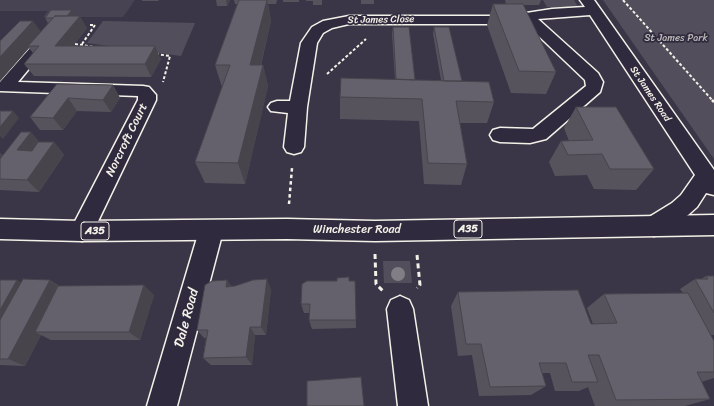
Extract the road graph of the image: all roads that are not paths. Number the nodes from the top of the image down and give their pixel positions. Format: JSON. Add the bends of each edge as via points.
{"nodes":[{"id":1,"x":591,"y":6,"type":"edge"},
{"id":2,"x":528,"y":18,"type":"junction"},
{"id":3,"x":53,"y":29,"type":"edge"},
{"id":4,"x":299,"y":100,"type":"junction"},
{"id":5,"x":277,"y":107,"type":"dead end"},
{"id":6,"x":500,"y":135,"type":"dead end"},
{"id":7,"x":294,"y":147,"type":"road end"},
{"id":8,"x":711,"y":181,"type":"edge"},
{"id":9,"x":714,"y":225,"type":"edge"},
{"id":10,"x":654,"y":226,"type":"junction"},
{"id":11,"x":0,"y":229,"type":"edge"},
{"id":12,"x":82,"y":231,"type":"junction"},
{"id":13,"x":211,"y":231,"type":"junction"},
{"id":14,"x":400,"y":309,"type":"road end"},
{"id":15,"x":162,"y":406,"type":"edge"},
{"id":16,"x":413,"y":406,"type":"edge"}],
"edges":[{"from":1,"to":2,"type":"street","name":"St James Close"},
{"from":1,"to":8,"type":"street","name":"St James Road"},
{"from":2,"to":4,"type":"street","name":"St James Close","via":[[388,19],[339,21],[328,24],[317,30],[309,42]]},
{"from":2,"to":6,"type":"street","via":[[592,77],[595,82],[594,88],[539,134]]},
{"from":3,"to":12,"type":"street","name":"Norcroft Court","via":[[5,88],[132,90],[143,91],[147,95],[147,100]]},
{"from":4,"to":5,"type":"street"},
{"from":4,"to":7,"type":"street","name":"St James Close"},
{"from":8,"to":10,"type":"street","via":[[680,209]]},
{"from":9,"to":10,"type":"street","name":"Winchester Road","number":"A35"},
{"from":10,"to":13,"type":"street","name":"Winchester Road","number":"A35"},
{"from":11,"to":12,"type":"street","name":"Winchester Road","number":"A35"},
{"from":12,"to":13,"type":"street","name":"Winchester Road","number":"A35"},
{"from":13,"to":15,"type":"street","name":"Dale Road"},
{"from":14,"to":16,"type":"street"}]}
